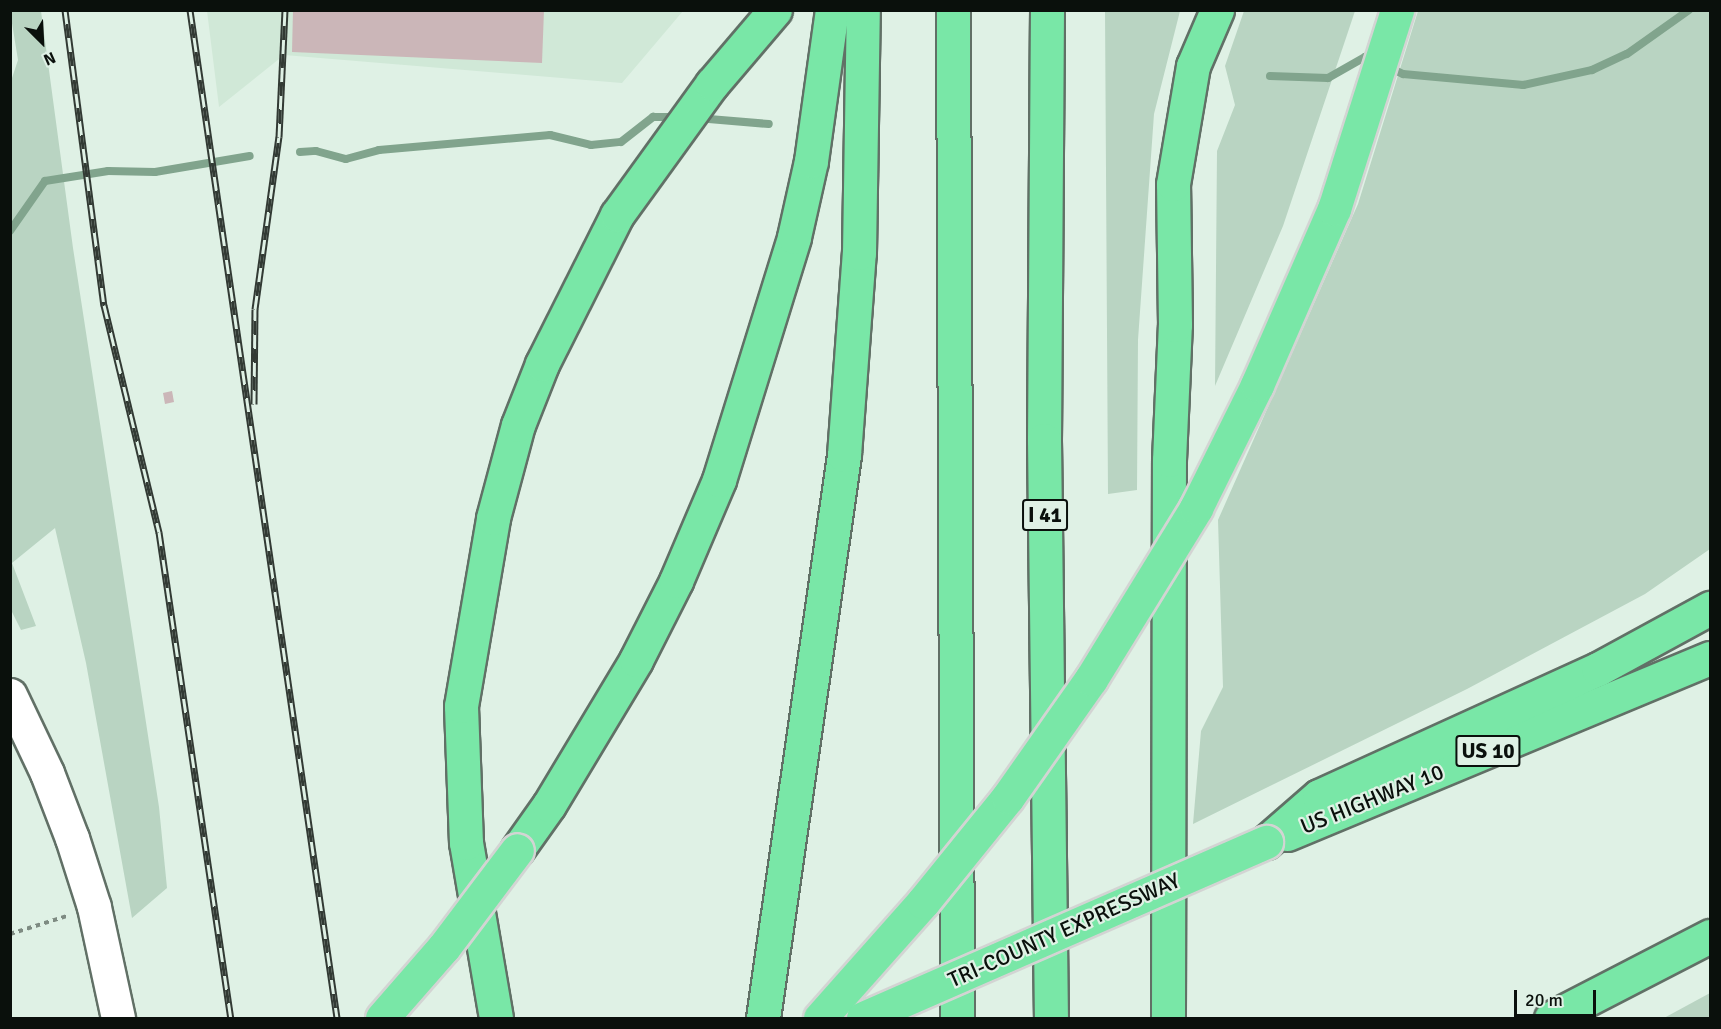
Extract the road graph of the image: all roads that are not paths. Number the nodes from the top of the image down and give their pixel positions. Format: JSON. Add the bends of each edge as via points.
{"nodes":[{"id":1,"x":775,"y":10,"type":"edge"},
{"id":2,"x":832,"y":10,"type":"edge"},
{"id":3,"x":863,"y":10,"type":"edge"},
{"id":4,"x":953,"y":10,"type":"edge"},
{"id":5,"x":1047,"y":10,"type":"edge"},
{"id":6,"x":1217,"y":10,"type":"edge"},
{"id":7,"x":1397,"y":10,"type":"edge"},
{"id":8,"x":1710,"y":608,"type":"edge"},
{"id":9,"x":1710,"y":658,"type":"edge"},
{"id":10,"x":10,"y":695,"type":"edge"},
{"id":11,"x":1266,"y":842,"type":"junction"},
{"id":12,"x":1710,"y":936,"type":"edge"},
{"id":13,"x":117,"y":1018,"type":"edge"},
{"id":14,"x":382,"y":1018,"type":"edge"},
{"id":15,"x":496,"y":1018,"type":"edge"},
{"id":16,"x":763,"y":1018,"type":"edge"},
{"id":17,"x":820,"y":1018,"type":"edge"},
{"id":18,"x":863,"y":1018,"type":"edge"},
{"id":19,"x":957,"y":1018,"type":"edge"},
{"id":20,"x":1051,"y":1018,"type":"edge"},
{"id":21,"x":1168,"y":1018,"type":"edge"},
{"id":22,"x":1551,"y":1018,"type":"edge"}],
"edges":[{"from":1,"to":15,"type":"highway","via":[[712,84],[617,215],[546,354],[518,426],[493,518],[461,706],[466,843]]},
{"from":2,"to":14,"type":"highway","bridge":true,"via":[[813,150],[794,237],[719,480],[676,581],[636,660],[549,805],[444,947]]},
{"from":3,"to":16,"type":"highway","via":[[859,253],[844,455]]},
{"from":4,"to":19,"type":"highway"},
{"from":5,"to":20,"type":"highway","number":"I 41","via":[[1044,452]]},
{"from":6,"to":21,"type":"highway","via":[[1192,66],[1173,184],[1176,325],[1169,460]]},
{"from":7,"to":17,"type":"highway","bridge":true,"via":[[1334,208],[1257,385],[1196,508],[1091,679],[1008,797],[923,902]]},
{"from":8,"to":11,"type":"highway","via":[[1598,669],[1319,796]]},
{"from":9,"to":11,"type":"highway","name":"US HIGHWAY 10","number":"US 10"},
{"from":10,"to":13,"type":"street","via":[[47,773],[94,907]]},
{"from":11,"to":18,"type":"highway","name":"TRI-COUNTY EXPRESSWAY","number":"US 10","bridge":true},
{"from":12,"to":22,"type":"highway"}]}
